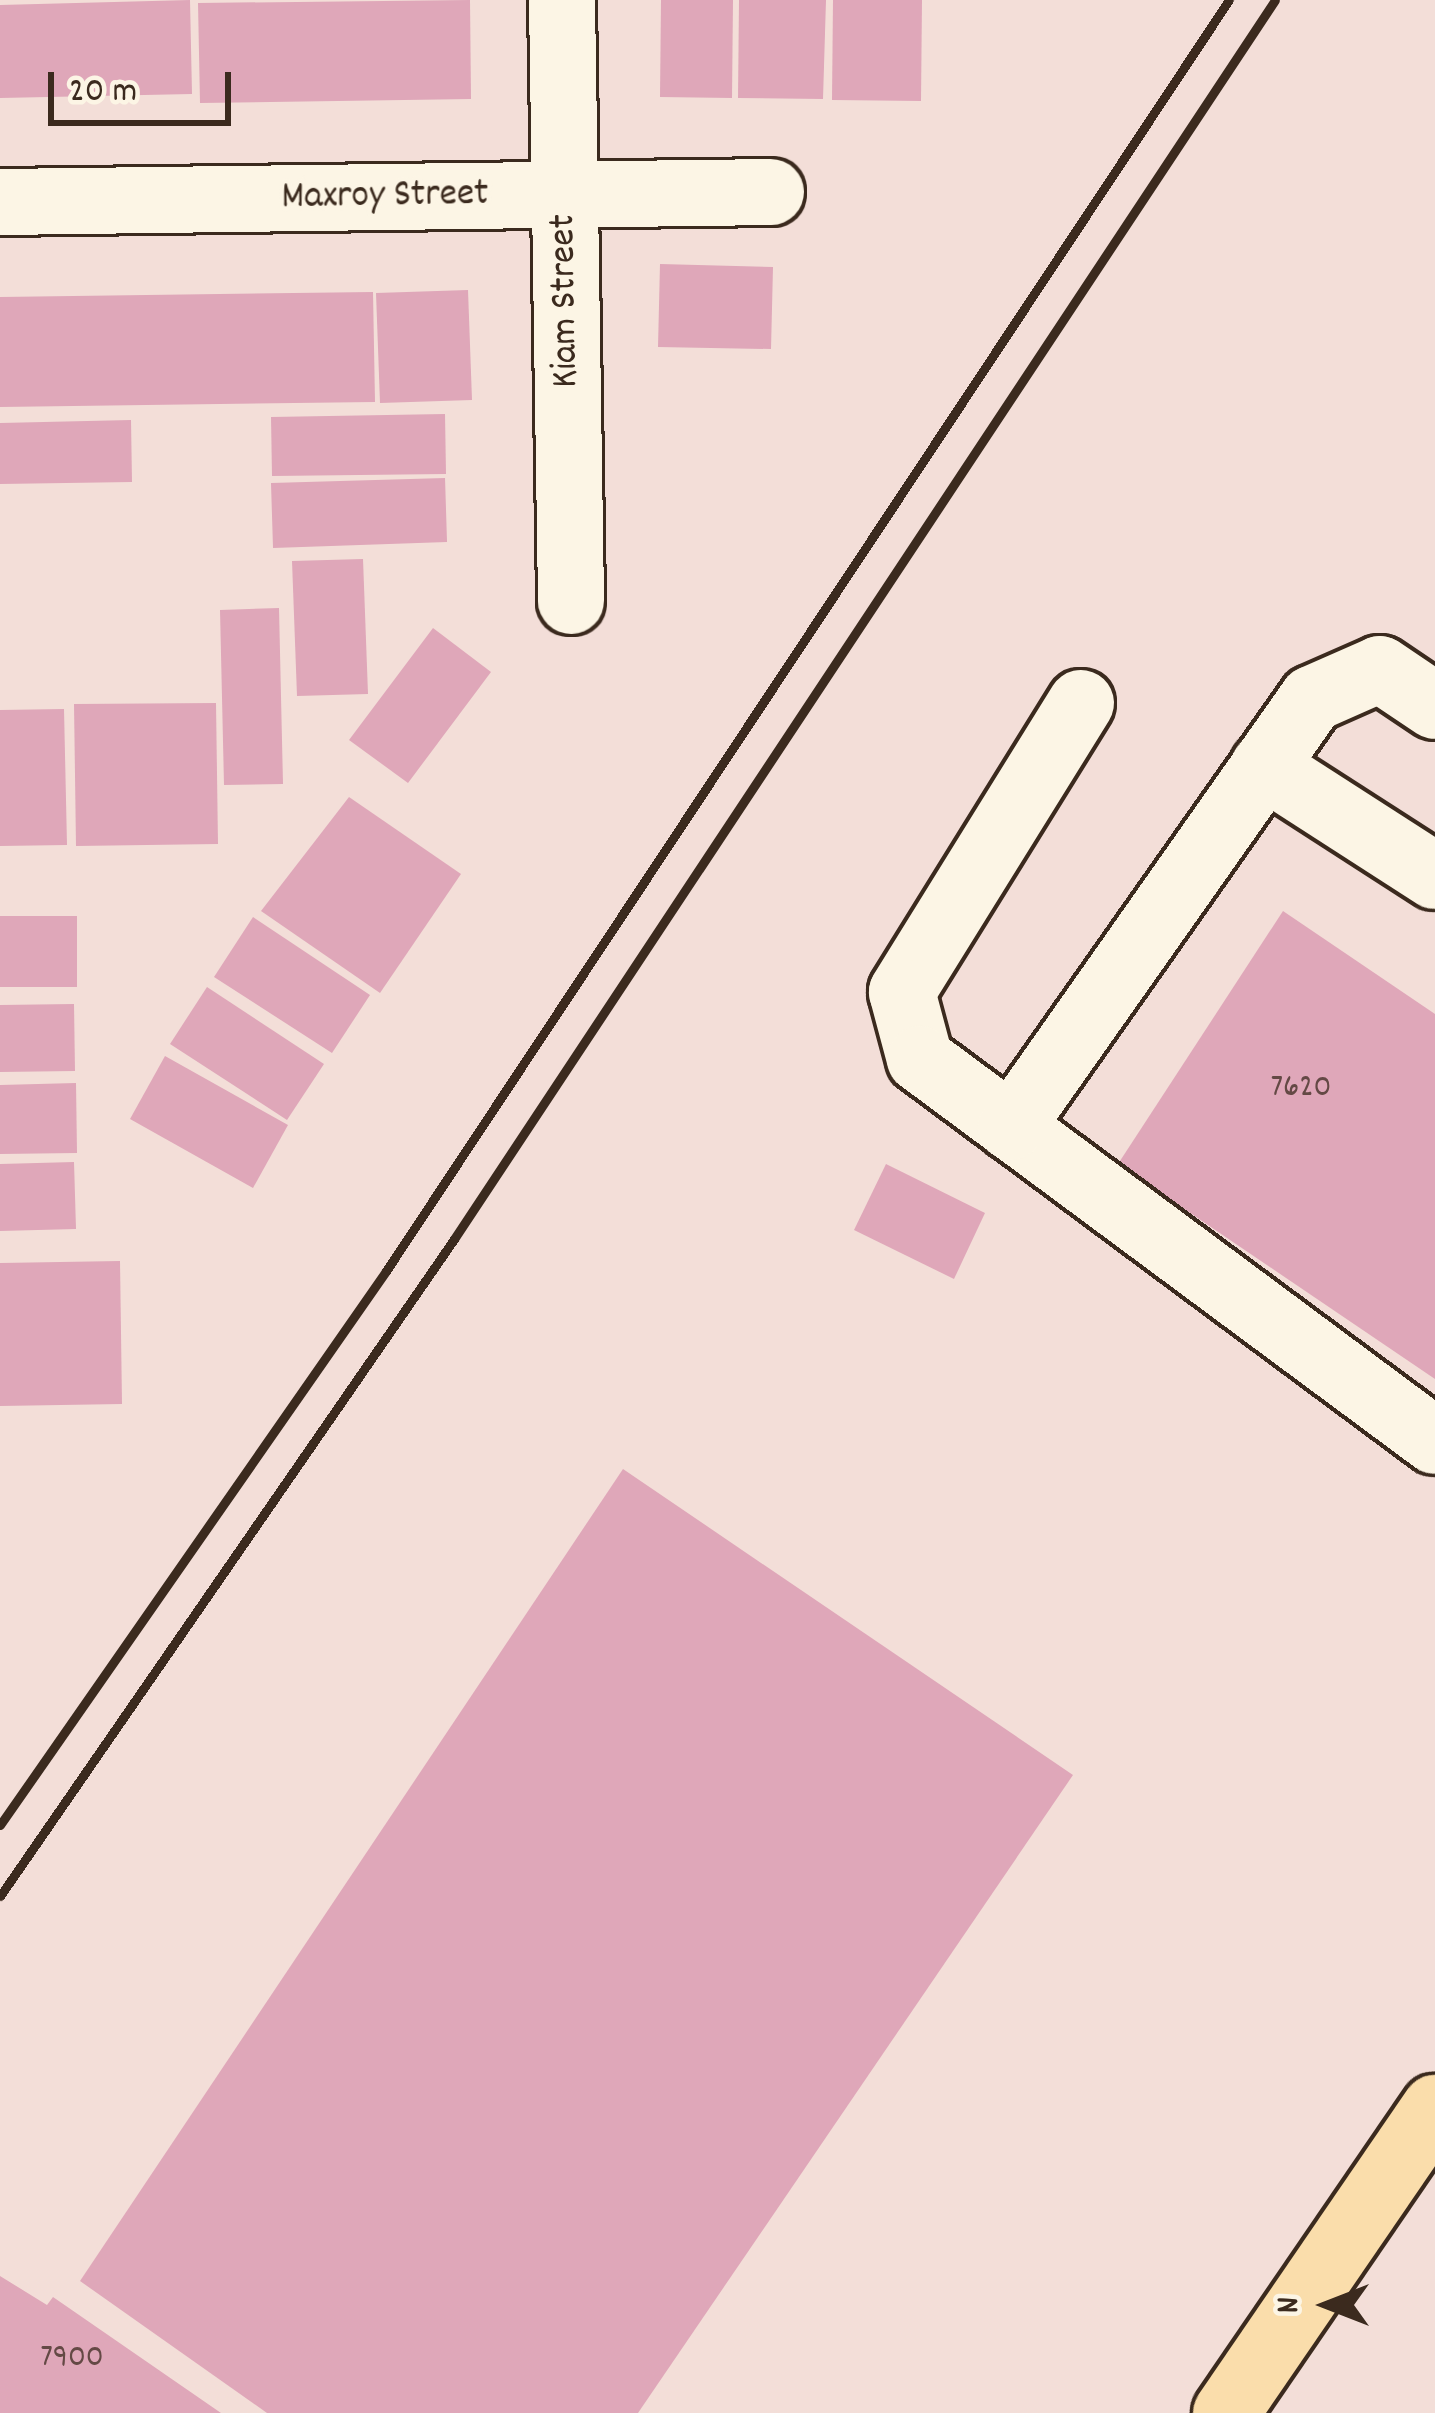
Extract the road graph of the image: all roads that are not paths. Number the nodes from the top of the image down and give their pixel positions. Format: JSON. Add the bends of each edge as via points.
{"nodes":[{"id":1,"x":562,"y":0,"type":"edge"},
{"id":2,"x":771,"y":192,"type":"dead end"},
{"id":3,"x":565,"y":196,"type":"junction"},
{"id":4,"x":0,"y":202,"type":"edge"},
{"id":5,"x":571,"y":601,"type":"dead end"},
{"id":6,"x":1081,"y":704,"type":"dead end"},
{"id":7,"x":1435,"y":706,"type":"edge"},
{"id":8,"x":1264,"y":766,"type":"junction"},
{"id":9,"x":1435,"y":876,"type":"edge"},
{"id":10,"x":1011,"y":1127,"type":"junction"},
{"id":11,"x":1435,"y":1441,"type":"edge"},
{"id":12,"x":1435,"y":2108,"type":"edge"},
{"id":13,"x":1226,"y":2413,"type":"edge"}],
"edges":[{"from":1,"to":3,"type":"street","name":"Kiam Street"},
{"from":2,"to":3,"type":"street","name":"Maxroy Street"},
{"from":3,"to":4,"type":"street","name":"Maxroy Street"},
{"from":3,"to":5,"type":"street","name":"Kiam Street"},
{"from":6,"to":10,"type":"street","via":[[902,992],[920,1059]]},
{"from":7,"to":8,"type":"street","via":[[1380,669],[1312,699]]},
{"from":8,"to":9,"type":"street"},
{"from":8,"to":10,"type":"street"},
{"from":10,"to":11,"type":"street"},
{"from":12,"to":13,"type":"main road"}]}
